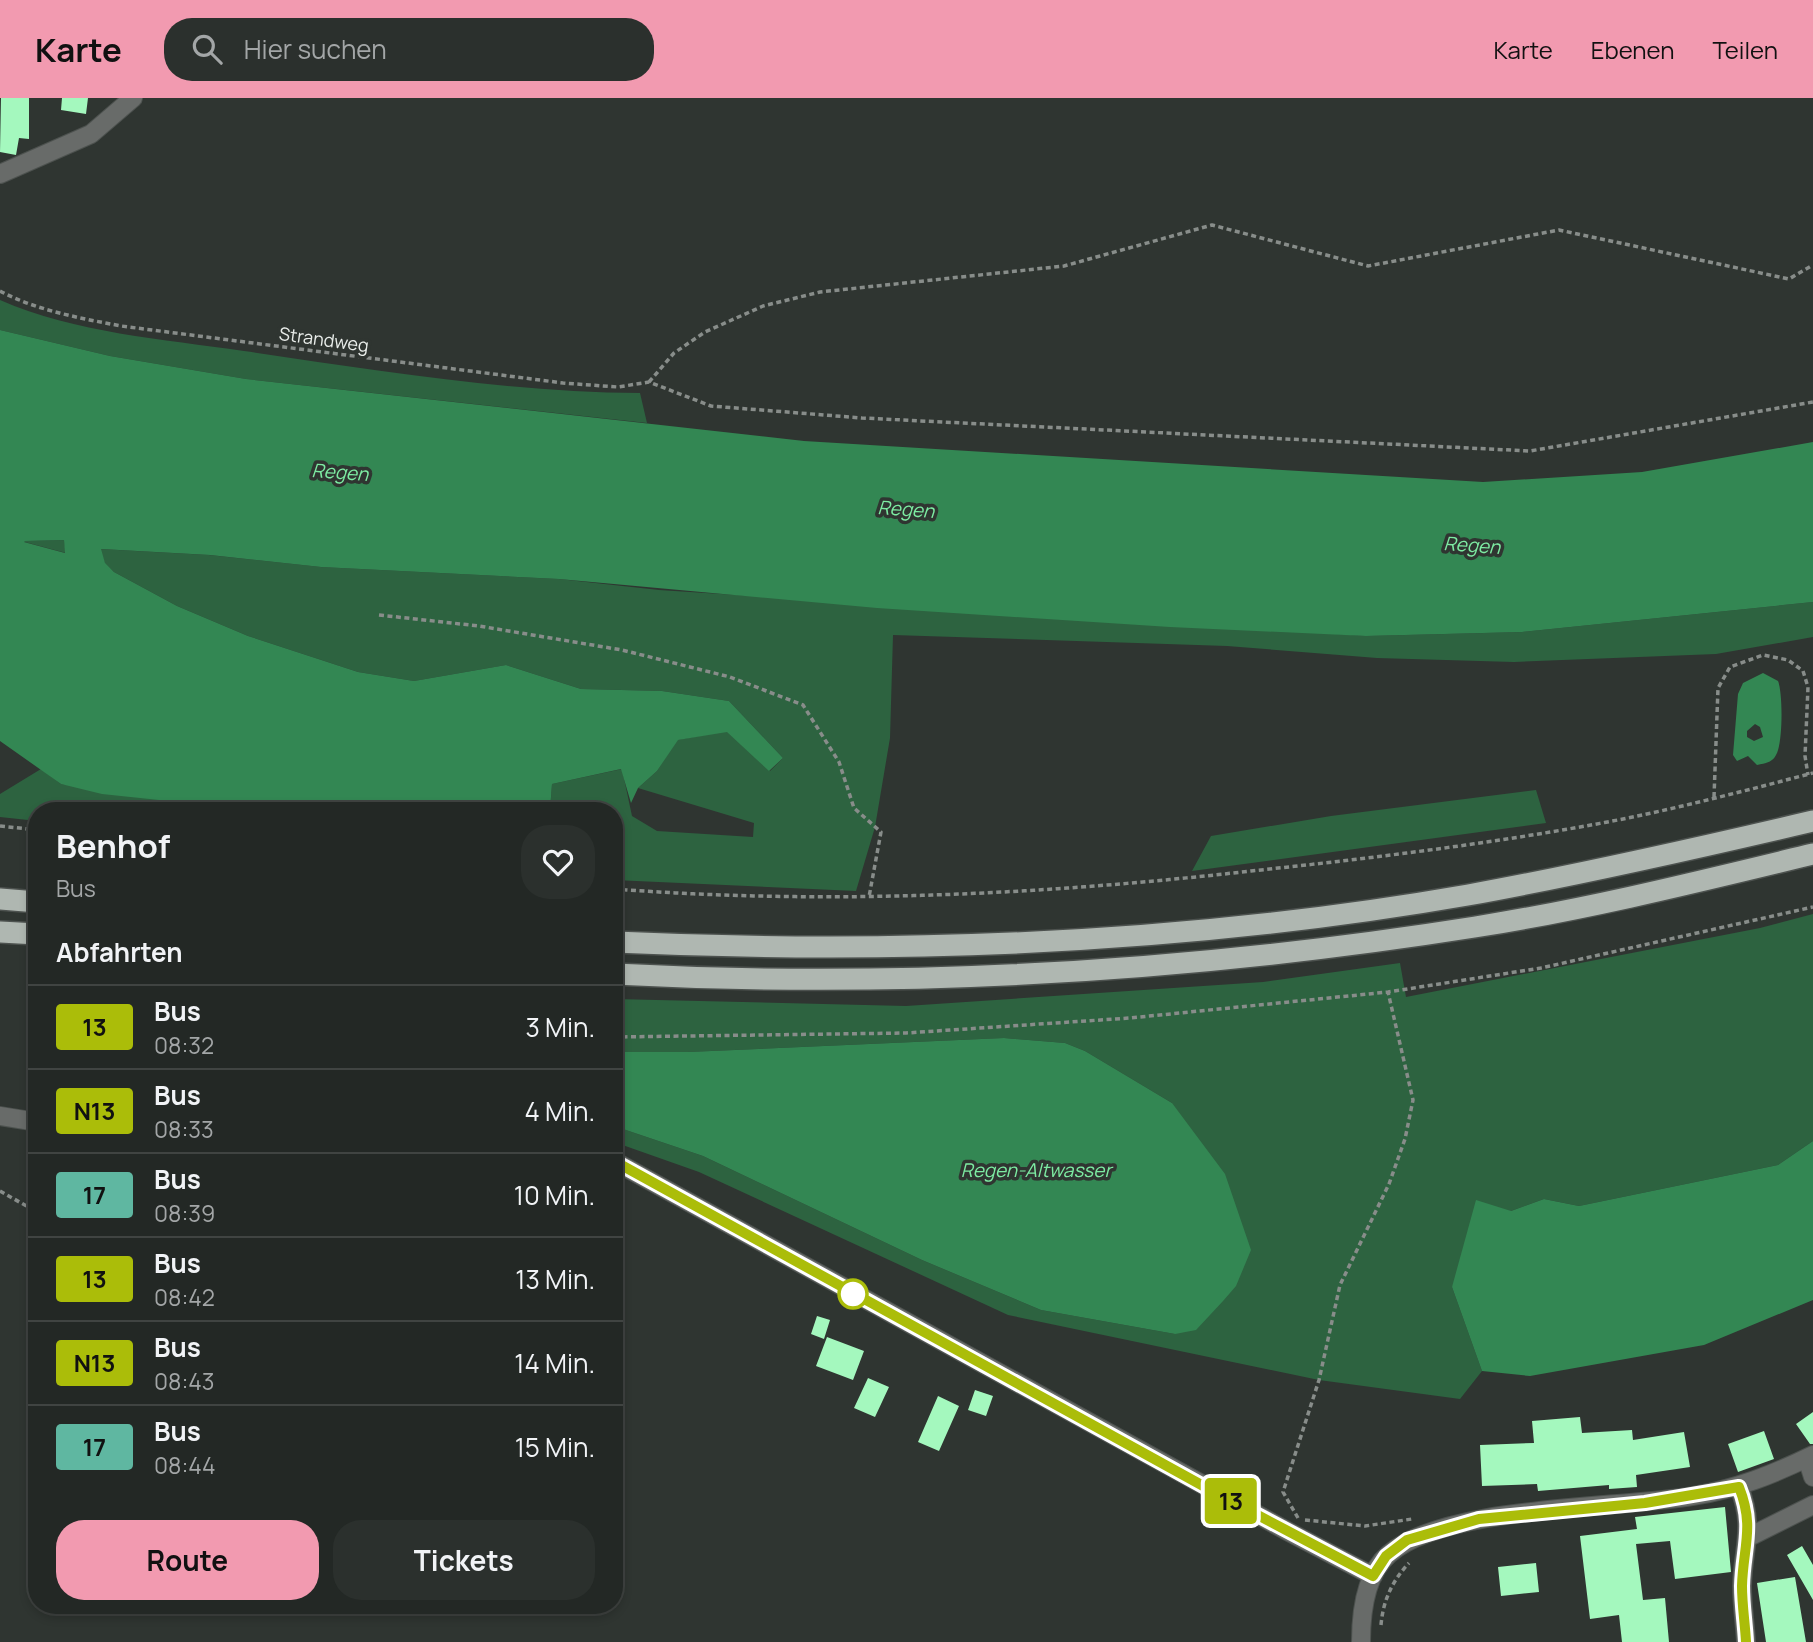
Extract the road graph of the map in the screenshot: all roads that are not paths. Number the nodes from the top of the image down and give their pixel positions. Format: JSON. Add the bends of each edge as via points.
{"nodes":[{"id":1,"x":133,"y":98,"type":"edge"},
{"id":2,"x":0,"y":174,"type":"edge"},
{"id":3,"x":1813,"y":821,"type":"edge"},
{"id":4,"x":1813,"y":854,"type":"edge"},
{"id":5,"x":0,"y":899,"type":"edge"},
{"id":6,"x":28,"y":901,"type":"edge"},
{"id":7,"x":0,"y":932,"type":"edge"},
{"id":8,"x":28,"y":934,"type":"edge"},
{"id":9,"x":623,"y":942,"type":"edge"},
{"id":10,"x":623,"y":974,"type":"edge"},
{"id":11,"x":0,"y":1116,"type":"edge"},
{"id":12,"x":28,"y":1121,"type":"edge"},
{"id":13,"x":623,"y":1166,"type":"edge"},
{"id":14,"x":1810,"y":1456,"type":"edge"},
{"id":15,"x":1813,"y":1477,"type":"edge"},
{"id":16,"x":1739,"y":1487,"type":"junction"},
{"id":17,"x":1813,"y":1505,"type":"edge"},
{"id":18,"x":1749,"y":1536,"type":"junction"},
{"id":19,"x":1373,"y":1576,"type":"junction"},
{"id":20,"x":1361,"y":1642,"type":"edge"},
{"id":21,"x":1746,"y":1642,"type":"edge"}],
"edges":[{"from":1,"to":2,"type":"street","via":[[91,134]]},
{"from":3,"to":9,"type":"highway","via":[[1637,863],[1465,895],[1170,933],[863,947]]},
{"from":4,"to":10,"type":"highway","via":[[1630,898],[1476,927],[1171,966],[837,981]]},
{"from":5,"to":6,"type":"highway"},
{"from":7,"to":8,"type":"highway"},
{"from":11,"to":12,"type":"street"},
{"from":13,"to":19,"type":"street"},
{"from":14,"to":15,"type":"street"},
{"from":14,"to":16,"type":"street"},
{"from":16,"to":18,"type":"street","via":[[1748,1510]]},
{"from":16,"to":19,"type":"street","via":[[1645,1503],[1491,1518],[1407,1540],[1386,1556]]},
{"from":17,"to":18,"type":"street"},
{"from":18,"to":21,"type":"street","via":[[1742,1584]]},
{"from":19,"to":20,"type":"street","via":[[1361,1612]]}]}
